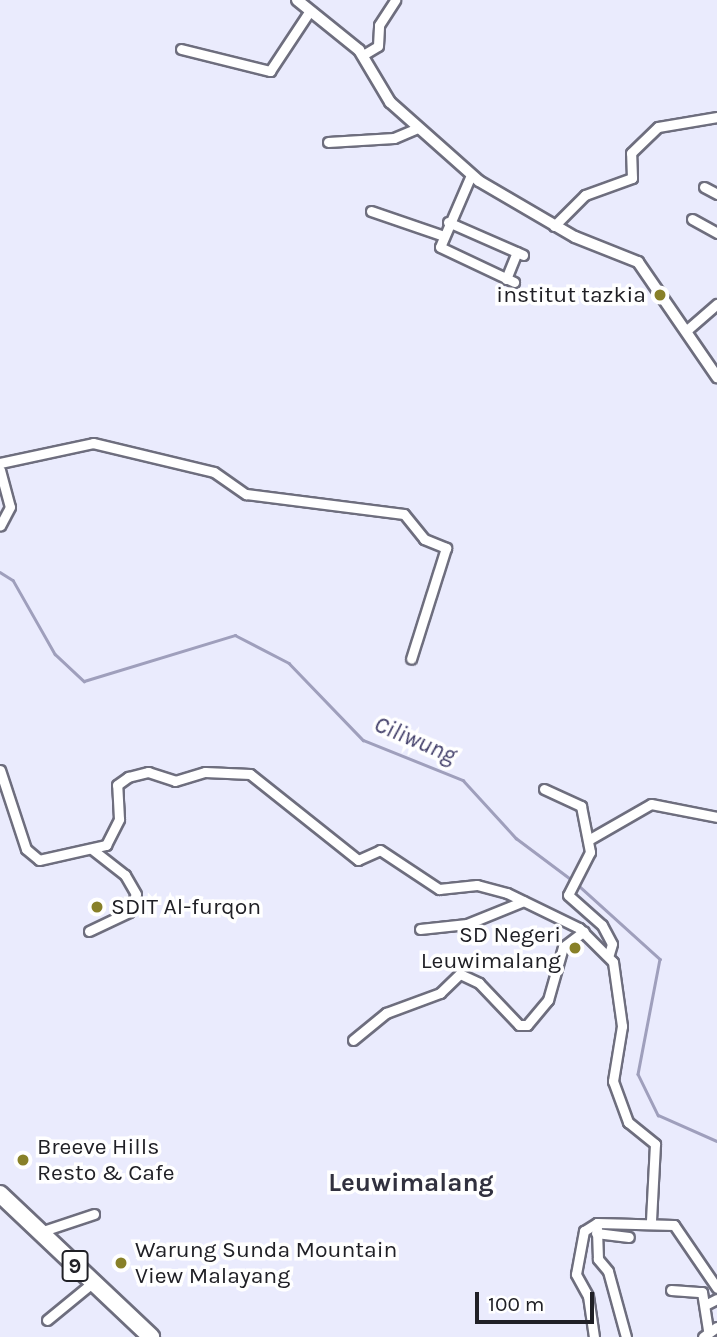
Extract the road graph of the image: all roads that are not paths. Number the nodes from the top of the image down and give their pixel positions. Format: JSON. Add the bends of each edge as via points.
{"nodes":[{"id":1,"x":297,"y":0,"type":"edge"},
{"id":2,"x":395,"y":0,"type":"edge"},
{"id":3,"x":309,"y":12,"type":"junction"},
{"id":4,"x":181,"y":49,"type":"dead end"},
{"id":5,"x":363,"y":55,"type":"junction"},
{"id":6,"x":717,"y":117,"type":"edge"},
{"id":7,"x":418,"y":128,"type":"junction"},
{"id":8,"x":328,"y":142,"type":"dead end"},
{"id":9,"x":471,"y":175,"type":"junction"},
{"id":10,"x":704,"y":187,"type":"dead end"},
{"id":11,"x":717,"y":194,"type":"edge"},
{"id":12,"x":371,"y":211,"type":"dead end"},
{"id":13,"x":692,"y":219,"type":"dead end"},
{"id":14,"x":448,"y":222,"type":"junction"},
{"id":15,"x":554,"y":226,"type":"junction"},
{"id":16,"x":717,"y":233,"type":"edge"},
{"id":17,"x":441,"y":235,"type":"junction"},
{"id":18,"x":717,"y":304,"type":"edge"},
{"id":19,"x":687,"y":330,"type":"junction"},
{"id":20,"x":717,"y":377,"type":"edge"},
{"id":21,"x":0,"y":464,"type":"edge"},
{"id":22,"x":0,"y":470,"type":"edge"},
{"id":23,"x":0,"y":526,"type":"edge"},
{"id":24,"x":411,"y":659,"type":"dead end"},
{"id":25,"x":0,"y":770,"type":"edge"},
{"id":26,"x":544,"y":789,"type":"dead end"},
{"id":27,"x":717,"y":817,"type":"edge"},
{"id":28,"x":590,"y":839,"type":"junction"},
{"id":29,"x":93,"y":850,"type":"junction"},
{"id":30,"x":524,"y":901,"type":"junction"},
{"id":31,"x":420,"y":929,"type":"dead end"},
{"id":32,"x":89,"y":931,"type":"dead end"},
{"id":33,"x":584,"y":932,"type":"junction"},
{"id":34,"x":609,"y":954,"type":"junction"},
{"id":35,"x":353,"y":1040,"type":"dead end"},
{"id":36,"x":0,"y":1194,"type":"edge"},
{"id":37,"x":94,"y":1214,"type":"dead end"},
{"id":38,"x":651,"y":1221,"type":"junction"},
{"id":39,"x":596,"y":1228,"type":"junction"},
{"id":40,"x":40,"y":1232,"type":"junction"},
{"id":41,"x":629,"y":1237,"type":"dead end"},
{"id":42,"x":92,"y":1283,"type":"junction"},
{"id":43,"x":717,"y":1289,"type":"edge"},
{"id":44,"x":671,"y":1290,"type":"dead end"},
{"id":45,"x":717,"y":1298,"type":"edge"},
{"id":46,"x":707,"y":1304,"type":"junction"},
{"id":47,"x":47,"y":1321,"type":"dead end"},
{"id":48,"x":709,"y":1331,"type":"edge"},
{"id":49,"x":150,"y":1337,"type":"edge"},
{"id":50,"x":594,"y":1337,"type":"edge"},
{"id":51,"x":626,"y":1337,"type":"edge"}],
"edges":[{"from":1,"to":3,"type":"street"},
{"from":2,"to":5,"type":"street","via":[[378,27],[378,46]]},
{"from":3,"to":4,"type":"street","via":[[270,72]]},
{"from":3,"to":5,"type":"street"},
{"from":5,"to":7,"type":"street","via":[[387,98]]},
{"from":6,"to":15,"type":"street","via":[[658,127],[631,153],[632,178],[585,195]]},
{"from":7,"to":8,"type":"street","via":[[394,138]]},
{"from":7,"to":9,"type":"street"},
{"from":9,"to":14,"type":"street"},
{"from":9,"to":15,"type":"street"},
{"from":10,"to":11,"type":"street"},
{"from":12,"to":17,"type":"street"},
{"from":13,"to":16,"type":"street"},
{"from":14,"to":17,"type":"street"},
{"from":14,"to":17,"type":"street","via":[[520,254],[510,281],[443,252]]},
{"from":15,"to":19,"type":"street","via":[[636,260]]},
{"from":18,"to":19,"type":"street"},
{"from":19,"to":20,"type":"street"},
{"from":21,"to":24,"type":"street","via":[[93,443],[215,472],[246,494],[404,514],[424,539],[446,548]]},
{"from":22,"to":23,"type":"street","via":[[10,510]]},
{"from":25,"to":29,"type":"street","via":[[33,856],[43,860],[77,849]]},
{"from":26,"to":28,"type":"street","via":[[579,803]]},
{"from":27,"to":28,"type":"street","via":[[654,804]]},
{"from":28,"to":34,"type":"street","via":[[583,871],[569,897],[604,928],[612,944]]},
{"from":29,"to":30,"type":"street","via":[[106,845],[116,829],[117,787],[128,777],[148,772],[175,781],[205,772],[250,775],[358,860],[380,850],[439,889],[478,886]]},
{"from":29,"to":32,"type":"street","via":[[125,875],[136,894],[129,912]]},
{"from":30,"to":31,"type":"street","via":[[478,921]]},
{"from":30,"to":33,"type":"street"},
{"from":33,"to":34,"type":"street"},
{"from":33,"to":35,"type":"street","via":[[563,947],[548,1000],[527,1025],[519,1025],[479,983],[460,974],[438,994],[386,1013]]},
{"from":34,"to":38,"type":"street","via":[[622,1016],[615,1090],[628,1122],[656,1147]]},
{"from":36,"to":40,"type":"highway","number":"9"},
{"from":37,"to":40,"type":"street"},
{"from":38,"to":39,"type":"street"},
{"from":38,"to":43,"type":"street","via":[[680,1229]]},
{"from":39,"to":41,"type":"street"},
{"from":39,"to":50,"type":"street","via":[[584,1231],[576,1271],[588,1296]]},
{"from":39,"to":51,"type":"street","via":[[599,1261],[608,1272]]},
{"from":40,"to":42,"type":"highway","number":"9"},
{"from":42,"to":47,"type":"street"},
{"from":42,"to":49,"type":"highway","number":"9"},
{"from":44,"to":46,"type":"street","via":[[697,1289]]},
{"from":45,"to":46,"type":"street"},
{"from":46,"to":48,"type":"street"}]}
